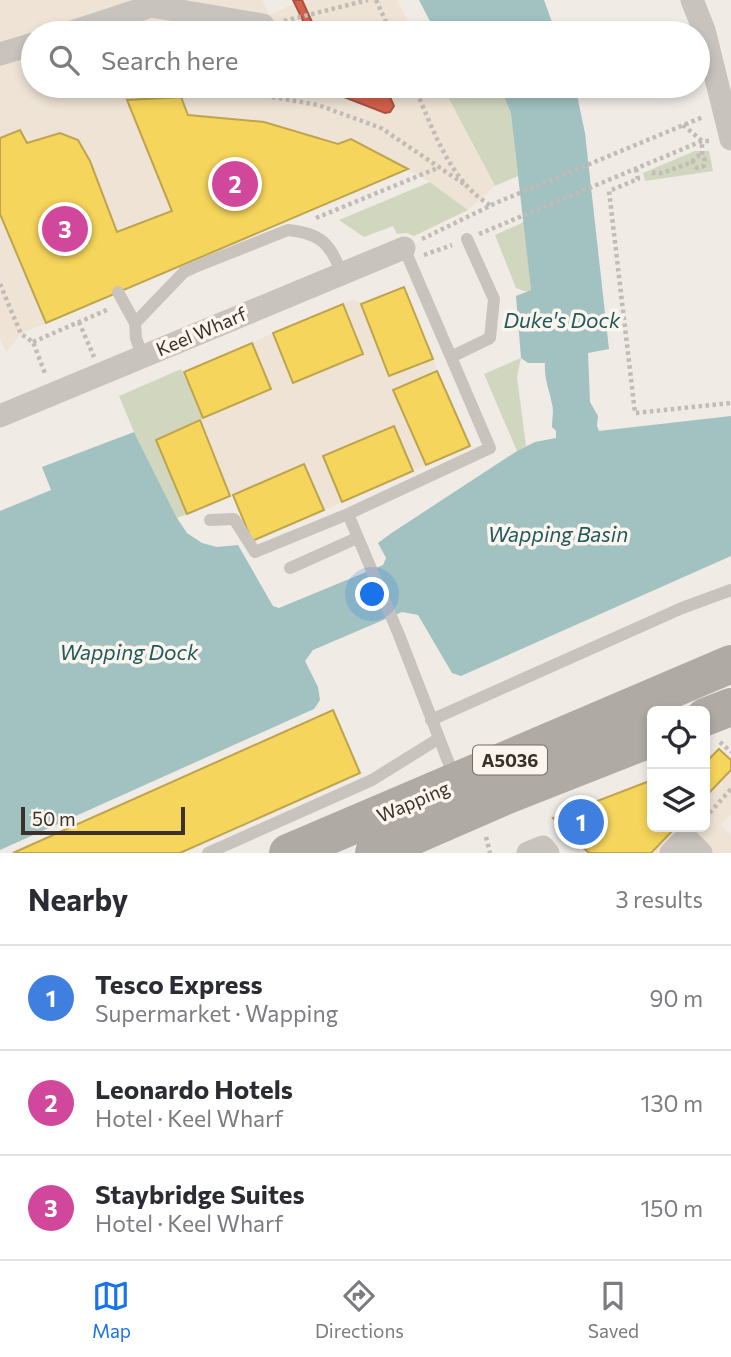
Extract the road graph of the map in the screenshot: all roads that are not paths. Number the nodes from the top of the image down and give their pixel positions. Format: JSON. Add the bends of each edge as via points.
{"nodes":[{"id":1,"x":692,"y":0,"type":"edge"},
{"id":2,"x":154,"y":3,"type":"edge"},
{"id":3,"x":103,"y":21,"type":"edge"},
{"id":4,"x":243,"y":21,"type":"edge"},
{"id":5,"x":697,"y":21,"type":"edge"},
{"id":6,"x":21,"y":48,"type":"edge"},
{"id":7,"x":0,"y":54,"type":"edge"},
{"id":8,"x":710,"y":75,"type":"edge"},
{"id":9,"x":726,"y":138,"type":"edge"},
{"id":10,"x":467,"y":239,"type":"road end"},
{"id":11,"x":413,"y":243,"type":"joint"},
{"id":12,"x":341,"y":272,"type":"junction"},
{"id":13,"x":118,"y":292,"type":"dead end"},
{"id":14,"x":135,"y":323,"type":"junction"},
{"id":15,"x":142,"y":356,"type":"junction"},
{"id":16,"x":452,"y":357,"type":"junction"},
{"id":17,"x":0,"y":416,"type":"edge"},
{"id":18,"x":348,"y":514,"type":"junction"},
{"id":19,"x":210,"y":520,"type":"dead end"},
{"id":20,"x":358,"y":538,"type":"junction"},
{"id":21,"x":290,"y":568,"type":"dead end"},
{"id":22,"x":731,"y":590,"type":"edge"},
{"id":23,"x":731,"y":664,"type":"edge"},
{"id":24,"x":731,"y":707,"type":"edge"},
{"id":25,"x":710,"y":716,"type":"edge"},
{"id":26,"x":431,"y":720,"type":"junction"},
{"id":27,"x":438,"y":739,"type":"junction"},
{"id":28,"x":647,"y":740,"type":"edge"},
{"id":29,"x":457,"y":783,"type":"junction"},
{"id":30,"x":208,"y":853,"type":"edge"},
{"id":31,"x":288,"y":853,"type":"edge"},
{"id":32,"x":374,"y":853,"type":"edge"},
{"id":33,"x":528,"y":853,"type":"edge"},
{"id":34,"x":548,"y":853,"type":"edge"},
{"id":35,"x":671,"y":853,"type":"edge"},
{"id":36,"x":701,"y":853,"type":"edge"}],
"edges":[{"from":1,"to":5,"type":"street"},
{"from":2,"to":3,"type":"street"},
{"from":2,"to":4,"type":"street"},
{"from":6,"to":7,"type":"street"},
{"from":8,"to":9,"type":"street"},
{"from":10,"to":16,"type":"lane","via":[[494,299],[490,338]]},
{"from":11,"to":12,"type":"street","name":"Keel Wharf"},
{"from":11,"to":16,"type":"lane"},
{"from":12,"to":14,"type":"lane","via":[[333,252],[319,238],[288,230],[184,272]]},
{"from":12,"to":15,"type":"street","name":"Keel Wharf"},
{"from":13,"to":14,"type":"lane"},
{"from":14,"to":15,"type":"lane"},
{"from":15,"to":17,"type":"street","name":"Keel Wharf"},
{"from":16,"to":18,"type":"lane","via":[[490,448]]},
{"from":18,"to":19,"type":"lane","via":[[256,552],[234,519]]},
{"from":18,"to":20,"type":"lane"},
{"from":20,"to":21,"type":"lane"},
{"from":20,"to":26,"type":"lane"},
{"from":22,"to":26,"type":"lane"},
{"from":23,"to":29,"type":"highway","name":"Wapping","number":"A5036"},
{"from":24,"to":25,"type":"highway"},
{"from":26,"to":27,"type":"lane"},
{"from":27,"to":29,"type":"lane"},
{"from":27,"to":30,"type":"lane","via":[[372,780]]},
{"from":28,"to":32,"type":"highway","name":"Wapping","number":"A5036","via":[[507,794]]},
{"from":29,"to":31,"type":"highway","name":"Wapping","number":"A5036"},
{"from":33,"to":34,"type":"street","via":[[543,847]]},
{"from":35,"to":36,"type":"street","via":[[686,838]]}]}
